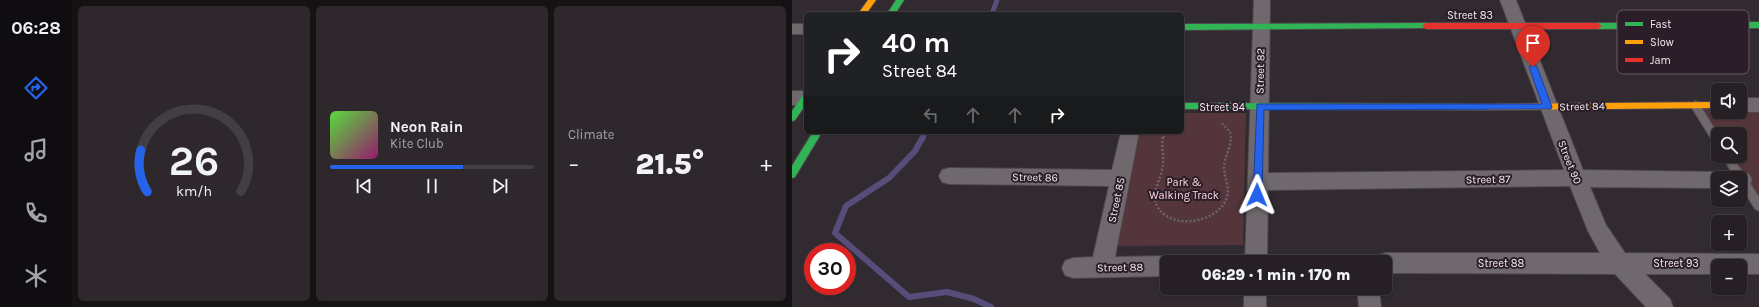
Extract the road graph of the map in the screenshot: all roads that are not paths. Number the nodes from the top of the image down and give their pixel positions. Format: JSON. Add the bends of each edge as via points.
{"nodes":[{"id":1,"x":872,"y":0,"type":"edge"},
{"id":2,"x":900,"y":0,"type":"edge"},
{"id":3,"x":1262,"y":0,"type":"edge"},
{"id":4,"x":1508,"y":0,"type":"edge"},
{"id":5,"x":863,"y":12,"type":"edge"},
{"id":6,"x":892,"y":12,"type":"edge"},
{"id":7,"x":1749,"y":25,"type":"edge"},
{"id":8,"x":1759,"y":25,"type":"edge"},
{"id":9,"x":1617,"y":26,"type":"edge"},
{"id":10,"x":1184,"y":27,"type":"edge"},
{"id":11,"x":1262,"y":27,"type":"junction"},
{"id":12,"x":1518,"y":27,"type":"junction"},
{"id":13,"x":792,"y":29,"type":"edge"},
{"id":14,"x":804,"y":29,"type":"edge"},
{"id":15,"x":802,"y":98,"type":"edge"},
{"id":16,"x":1695,"y":105,"type":"junction"},
{"id":17,"x":1711,"y":105,"type":"edge"},
{"id":18,"x":1747,"y":105,"type":"edge"},
{"id":19,"x":1759,"y":105,"type":"edge"},
{"id":20,"x":1184,"y":106,"type":"edge"},
{"id":21,"x":1260,"y":107,"type":"junction"},
{"id":22,"x":1548,"y":107,"type":"junction"},
{"id":23,"x":792,"y":118,"type":"edge"},
{"id":24,"x":1711,"y":131,"type":"edge"},
{"id":25,"x":817,"y":134,"type":"edge"},
{"id":26,"x":1130,"y":134,"type":"edge"},
{"id":27,"x":792,"y":174,"type":"edge"},
{"id":28,"x":949,"y":176,"type":"dead end"},
{"id":29,"x":1120,"y":178,"type":"junction"},
{"id":30,"x":1576,"y":178,"type":"junction"},
{"id":31,"x":1711,"y":180,"type":"edge"},
{"id":32,"x":1258,"y":182,"type":"junction"},
{"id":33,"x":1747,"y":189,"type":"edge"},
{"id":34,"x":1759,"y":206,"type":"edge"},
{"id":35,"x":1256,"y":255,"type":"edge"},
{"id":36,"x":1618,"y":262,"type":"junction"},
{"id":37,"x":1392,"y":263,"type":"edge"},
{"id":38,"x":1759,"y":264,"type":"edge"},
{"id":39,"x":1160,"y":266,"type":"edge"},
{"id":40,"x":1102,"y":267,"type":"junction"},
{"id":41,"x":1073,"y":268,"type":"dead end"},
{"id":42,"x":1255,"y":295,"type":"edge"},
{"id":43,"x":1369,"y":295,"type":"edge"},
{"id":44,"x":1255,"y":307,"type":"edge"},
{"id":45,"x":1370,"y":307,"type":"edge"},
{"id":46,"x":1662,"y":307,"type":"edge"}],
"edges":[{"from":1,"to":5,"type":"street"},
{"from":2,"to":6,"type":"street"},
{"from":3,"to":11,"type":"street","name":"Street 82"},
{"from":4,"to":12,"type":"street","name":"Street 90"},
{"from":7,"to":8,"type":"street","name":"Street 83"},
{"from":9,"to":12,"type":"street","name":"Street 83"},
{"from":10,"to":11,"type":"street","name":"Street 83"},
{"from":11,"to":12,"type":"street","name":"Street 83"},
{"from":11,"to":21,"type":"street","name":"Street 82"},
{"from":12,"to":22,"type":"street","name":"Street 90"},
{"from":13,"to":14,"type":"street"},
{"from":15,"to":23,"type":"street"},
{"from":16,"to":17,"type":"street","name":"Street 84"},
{"from":16,"to":22,"type":"street","name":"Street 84"},
{"from":16,"to":24,"type":"lane"},
{"from":18,"to":19,"type":"street"},
{"from":20,"to":21,"type":"street","name":"Street 84"},
{"from":21,"to":22,"type":"street","name":"Street 84"},
{"from":21,"to":32,"type":"street","name":"Street 82"},
{"from":22,"to":30,"type":"street","name":"Street 90"},
{"from":25,"to":27,"type":"street"},
{"from":26,"to":29,"type":"street","name":"Street 85"},
{"from":28,"to":29,"type":"street","name":"Street 86"},
{"from":29,"to":40,"type":"street","name":"Street 85"},
{"from":30,"to":31,"type":"street","name":"Street 87"},
{"from":30,"to":32,"type":"street","name":"Street 87"},
{"from":30,"to":36,"type":"street","name":"Street 90","via":[[1598,231]]},
{"from":32,"to":35,"type":"street","name":"Street 82"},
{"from":33,"to":34,"type":"lane"},
{"from":36,"to":37,"type":"street","name":"Street 88"},
{"from":36,"to":38,"type":"street","name":"Street 93"},
{"from":36,"to":46,"type":"street","name":"Street 90"},
{"from":39,"to":40,"type":"street","name":"Street 88"},
{"from":40,"to":41,"type":"street","name":"Street 88"},
{"from":42,"to":44,"type":"street"},
{"from":43,"to":45,"type":"street"}]}
